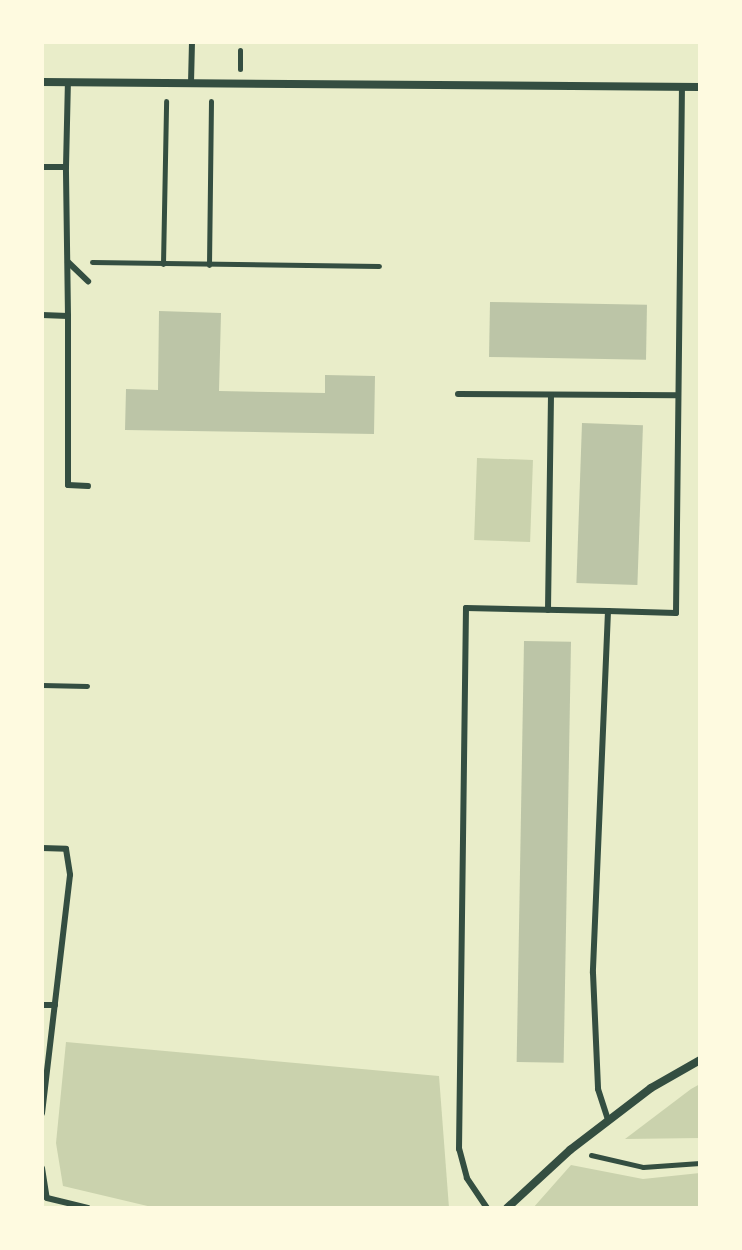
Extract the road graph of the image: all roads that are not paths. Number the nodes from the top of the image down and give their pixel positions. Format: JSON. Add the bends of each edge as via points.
{"nodes":[{"id":1,"x":192,"y":42,"type":"edge"},
{"id":2,"x":42,"y":82,"type":"edge"},
{"id":3,"x":68,"y":82,"type":"junction"},
{"id":4,"x":191,"y":83,"type":"junction"},
{"id":5,"x":682,"y":87,"type":"junction"},
{"id":6,"x":700,"y":87,"type":"edge"},
{"id":7,"x":42,"y":167,"type":"edge"},
{"id":8,"x":66,"y":167,"type":"junction"},
{"id":9,"x":67,"y":262,"type":"junction"},
{"id":10,"x":88,"y":281,"type":"dead end"},
{"id":11,"x":42,"y":315,"type":"edge"},
{"id":12,"x":68,"y":316,"type":"junction"},
{"id":13,"x":458,"y":394,"type":"dead end"},
{"id":14,"x":551,"y":395,"type":"junction"},
{"id":15,"x":678,"y":395,"type":"junction"},
{"id":16,"x":88,"y":486,"type":"dead end"},
{"id":17,"x":548,"y":610,"type":"junction"},
{"id":18,"x":608,"y":611,"type":"junction"},
{"id":19,"x":42,"y":848,"type":"edge"},
{"id":20,"x":42,"y":1005,"type":"edge"},
{"id":21,"x":55,"y":1005,"type":"junction"},
{"id":22,"x":700,"y":1060,"type":"edge"},
{"id":23,"x":42,"y":1113,"type":"edge"},
{"id":24,"x":608,"y":1120,"type":"junction"},
{"id":25,"x":42,"y":1168,"type":"edge"},
{"id":26,"x":88,"y":1208,"type":"edge"},
{"id":27,"x":487,"y":1208,"type":"edge"},
{"id":28,"x":507,"y":1208,"type":"edge"}],
"edges":[{"from":1,"to":4,"type":"lane"},
{"from":2,"to":3,"type":"street"},
{"from":3,"to":4,"type":"street"},
{"from":3,"to":8,"type":"lane"},
{"from":4,"to":5,"type":"street"},
{"from":5,"to":6,"type":"street"},
{"from":5,"to":15,"type":"lane"},
{"from":7,"to":8,"type":"lane"},
{"from":8,"to":9,"type":"lane"},
{"from":9,"to":10,"type":"lane"},
{"from":9,"to":12,"type":"lane"},
{"from":11,"to":12,"type":"lane"},
{"from":12,"to":16,"type":"lane","via":[[68,485]]},
{"from":13,"to":14,"type":"lane"},
{"from":14,"to":15,"type":"lane"},
{"from":14,"to":17,"type":"lane"},
{"from":15,"to":18,"type":"lane","via":[[676,613]]},
{"from":17,"to":18,"type":"lane"},
{"from":17,"to":27,"type":"lane","via":[[466,608],[459,1149],[467,1178]]},
{"from":18,"to":24,"type":"lane","via":[[593,973],[598,1089]]},
{"from":19,"to":21,"type":"lane","via":[[66,849],[70,875]]},
{"from":20,"to":21,"type":"lane"},
{"from":21,"to":23,"type":"lane"},
{"from":22,"to":24,"type":"street"},
{"from":24,"to":28,"type":"street"},
{"from":25,"to":26,"type":"lane","via":[[47,1198]]}]}
